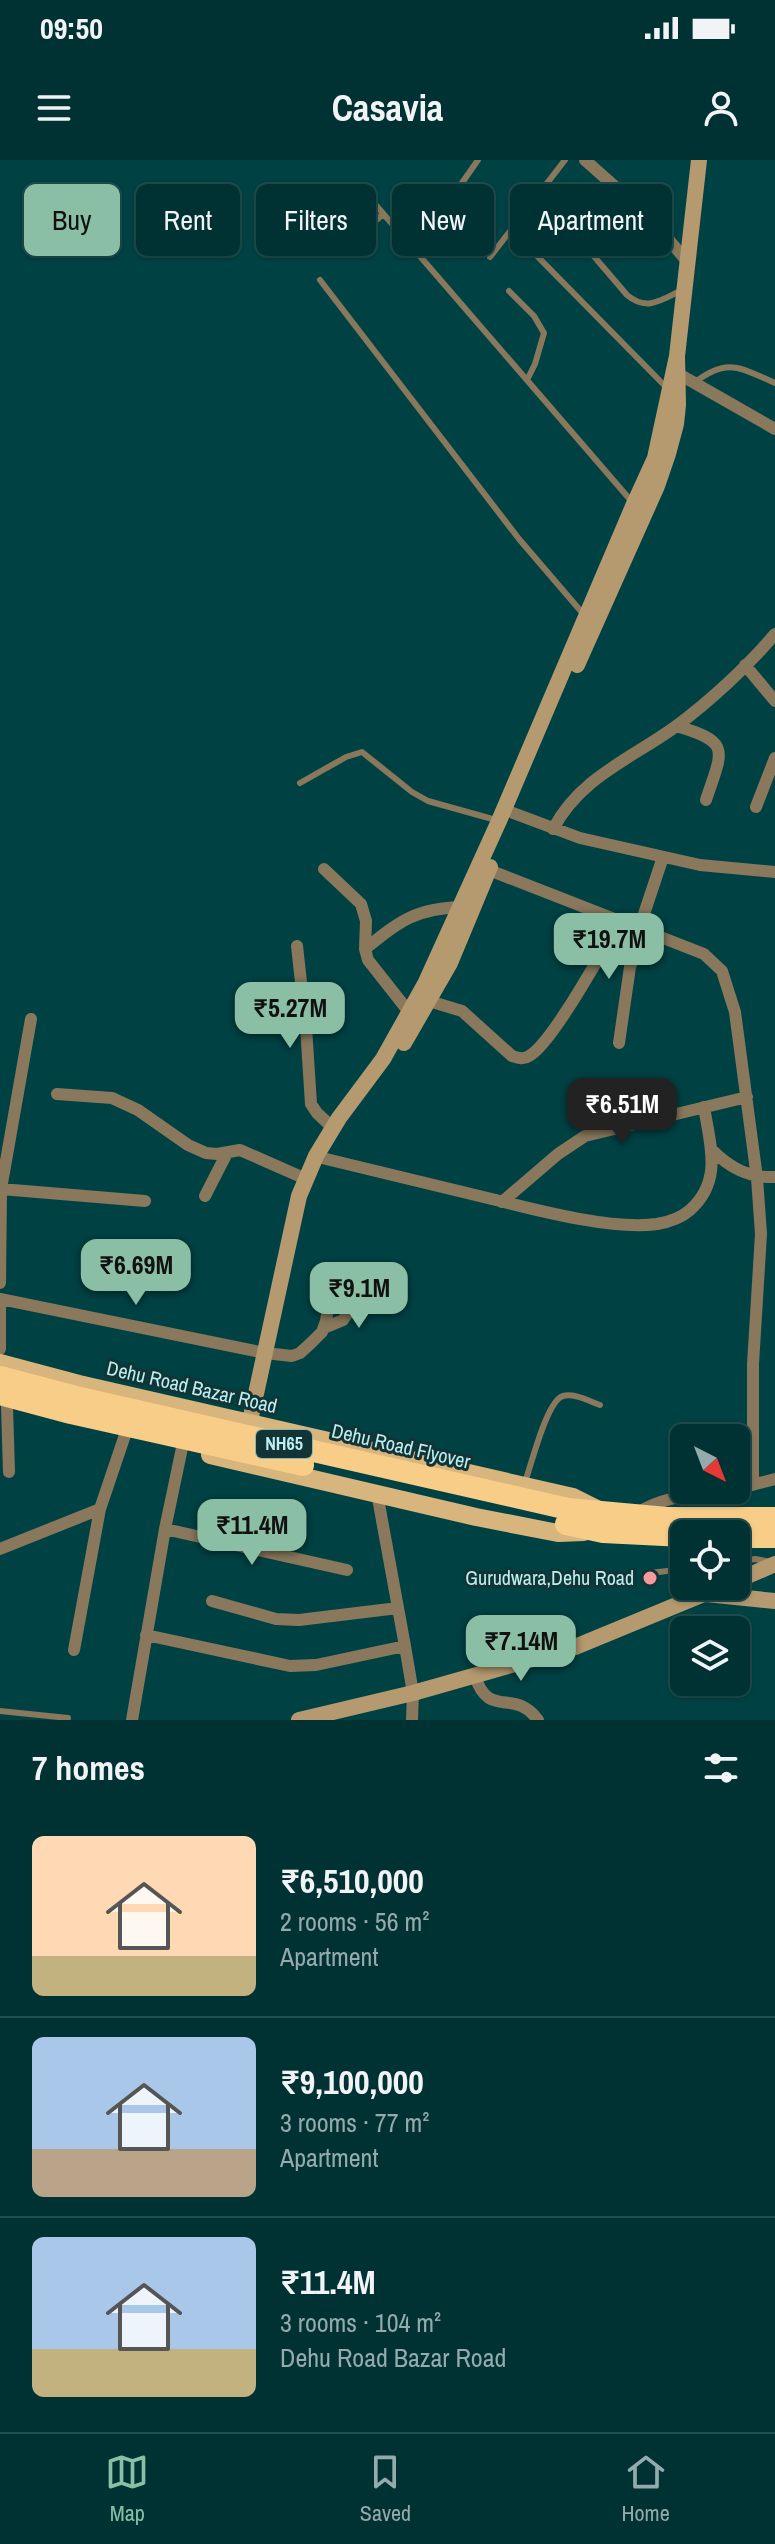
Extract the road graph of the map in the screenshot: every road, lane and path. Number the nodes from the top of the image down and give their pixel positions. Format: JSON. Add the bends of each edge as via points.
{"nodes":[{"id":1,"x":478,"y":160,"type":"edge"},
{"id":2,"x":565,"y":160,"type":"edge"},
{"id":3,"x":585,"y":160,"type":"edge"},
{"id":4,"x":686,"y":160,"type":"edge"},
{"id":5,"x":699,"y":160,"type":"edge"},
{"id":6,"x":708,"y":160,"type":"edge"},
{"id":7,"x":461,"y":184,"type":"edge"},
{"id":8,"x":546,"y":184,"type":"edge"},
{"id":9,"x":696,"y":198,"type":"junction"},
{"id":10,"x":376,"y":205,"type":"edge"},
{"id":11,"x":383,"y":214,"type":"junction"},
{"id":12,"x":376,"y":220,"type":"edge"},
{"id":13,"x":510,"y":230,"type":"edge"},
{"id":14,"x":537,"y":256,"type":"edge"},
{"id":15,"x":594,"y":256,"type":"edge"},
{"id":16,"x":490,"y":257,"type":"dead end"},
{"id":17,"x":687,"y":261,"type":"junction"},
{"id":18,"x":320,"y":280,"type":"dead end"},
{"id":19,"x":683,"y":289,"type":"junction"},
{"id":20,"x":509,"y":291,"type":"dead end"},
{"id":21,"x":677,"y":365,"type":"junction"},
{"id":22,"x":527,"y":380,"type":"junction"},
{"id":23,"x":694,"y":383,"type":"junction"},
{"id":24,"x":775,"y":383,"type":"edge"},
{"id":25,"x":669,"y":389,"type":"junction"},
{"id":26,"x":775,"y":429,"type":"edge"},
{"id":27,"x":634,"y":504,"type":"junction"},
{"id":28,"x":585,"y":616,"type":"junction"},
{"id":29,"x":775,"y":634,"type":"edge"},
{"id":30,"x":745,"y":665,"type":"junction"},
{"id":31,"x":571,"y":666,"type":"junction"},
{"id":32,"x":775,"y":701,"type":"edge"},
{"id":33,"x":676,"y":726,"type":"junction"},
{"id":34,"x":775,"y":758,"type":"edge"},
{"id":35,"x":300,"y":783,"type":"dead end"},
{"id":36,"x":706,"y":800,"type":"dead end"},
{"id":37,"x":756,"y":807,"type":"dead end"},
{"id":38,"x":506,"y":817,"type":"junction"},
{"id":39,"x":553,"y":829,"type":"junction"},
{"id":40,"x":663,"y":857,"type":"junction"},
{"id":41,"x":324,"y":869,"type":"dead end"},
{"id":42,"x":489,"y":870,"type":"junction"},
{"id":43,"x":775,"y":872,"type":"edge"},
{"id":44,"x":460,"y":907,"type":"junction"},
{"id":45,"x":620,"y":921,"type":"junction"},
{"id":46,"x":642,"y":930,"type":"junction"},
{"id":47,"x":297,"y":946,"type":"dead end"},
{"id":48,"x":365,"y":949,"type":"junction"},
{"id":49,"x":429,"y":1001,"type":"junction"},
{"id":50,"x":409,"y":1012,"type":"junction"},
{"id":51,"x":31,"y":1019,"type":"dead end"},
{"id":52,"x":619,"y":1043,"type":"dead end"},
{"id":53,"x":57,"y":1094,"type":"dead end"},
{"id":54,"x":747,"y":1097,"type":"junction"},
{"id":55,"x":704,"y":1107,"type":"junction"},
{"id":56,"x":333,"y":1128,"type":"junction"},
{"id":57,"x":712,"y":1150,"type":"junction"},
{"id":58,"x":227,"y":1153,"type":"junction"},
{"id":59,"x":322,"y":1158,"type":"junction"},
{"id":60,"x":775,"y":1177,"type":"edge"},
{"id":61,"x":757,"y":1178,"type":"junction"},
{"id":62,"x":306,"y":1179,"type":"junction"},
{"id":63,"x":1,"y":1189,"type":"edge"},
{"id":64,"x":205,"y":1196,"type":"dead end"},
{"id":65,"x":299,"y":1196,"type":"junction"},
{"id":66,"x":145,"y":1201,"type":"dead end"},
{"id":67,"x":502,"y":1202,"type":"junction"},
{"id":68,"x":0,"y":1261,"type":"edge"},
{"id":69,"x":0,"y":1283,"type":"edge"},
{"id":70,"x":332,"y":1284,"type":"dead end"},
{"id":71,"x":363,"y":1292,"type":"dead end"},
{"id":72,"x":0,"y":1299,"type":"edge"},
{"id":73,"x":0,"y":1305,"type":"edge"},
{"id":74,"x":324,"y":1328,"type":"junction"},
{"id":75,"x":0,"y":1349,"type":"edge"},
{"id":76,"x":265,"y":1353,"type":"junction"},
{"id":77,"x":0,"y":1363,"type":"edge"},
{"id":78,"x":0,"y":1377,"type":"edge"},
{"id":79,"x":2,"y":1402,"type":"edge"},
{"id":80,"x":600,"y":1405,"type":"dead end"},
{"id":81,"x":249,"y":1423,"type":"junction"},
{"id":82,"x":125,"y":1435,"type":"junction"},
{"id":83,"x":182,"y":1448,"type":"junction"},
{"id":84,"x":242,"y":1463,"type":"junction"},
{"id":85,"x":9,"y":1472,"type":"dead end"},
{"id":86,"x":775,"y":1479,"type":"edge"},
{"id":87,"x":753,"y":1485,"type":"junction"},
{"id":88,"x":524,"y":1486,"type":"junction"},
{"id":89,"x":750,"y":1486,"type":"edge"},
{"id":90,"x":377,"y":1493,"type":"junction"},
{"id":91,"x":670,"y":1498,"type":"edge"},
{"id":92,"x":100,"y":1509,"type":"junction"},
{"id":93,"x":567,"y":1516,"type":"junction"},
{"id":94,"x":633,"y":1516,"type":"junction"},
{"id":95,"x":775,"y":1518,"type":"edge"},
{"id":96,"x":604,"y":1522,"type":"junction"},
{"id":97,"x":165,"y":1529,"type":"junction"},
{"id":98,"x":670,"y":1534,"type":"edge"},
{"id":99,"x":750,"y":1537,"type":"edge"},
{"id":100,"x":775,"y":1537,"type":"edge"},
{"id":101,"x":0,"y":1549,"type":"edge"},
{"id":102,"x":750,"y":1560,"type":"edge"},
{"id":103,"x":775,"y":1564,"type":"edge"},
{"id":104,"x":347,"y":1570,"type":"dead end"},
{"id":105,"x":670,"y":1571,"type":"edge"},
{"id":106,"x":650,"y":1573,"type":"dead end"},
{"id":107,"x":750,"y":1575,"type":"edge"},
{"id":108,"x":750,"y":1598,"type":"edge"},
{"id":109,"x":688,"y":1600,"type":"edge"},
{"id":110,"x":212,"y":1601,"type":"dead end"},
{"id":111,"x":775,"y":1601,"type":"edge"},
{"id":112,"x":398,"y":1608,"type":"junction"},
{"id":113,"x":146,"y":1635,"type":"junction"},
{"id":114,"x":405,"y":1646,"type":"junction"},
{"id":115,"x":74,"y":1650,"type":"dead end"},
{"id":116,"x":475,"y":1676,"type":"junction"},
{"id":117,"x":413,"y":1693,"type":"junction"},
{"id":118,"x":0,"y":1711,"type":"edge"},
{"id":119,"x":68,"y":1718,"type":"dead end"},
{"id":120,"x":132,"y":1720,"type":"edge"},
{"id":121,"x":299,"y":1720,"type":"edge"},
{"id":122,"x":412,"y":1720,"type":"edge"},
{"id":123,"x":538,"y":1720,"type":"edge"}],
"edges":[{"from":1,"to":7,"type":"lane"},
{"from":2,"to":8,"type":"lane"},
{"from":3,"to":17,"type":"street","via":[[648,216]]},
{"from":4,"to":9,"type":"street"},
{"from":5,"to":9,"type":"street"},
{"from":6,"to":9,"type":"street"},
{"from":9,"to":17,"type":"street"},
{"from":10,"to":11,"type":"lane"},
{"from":11,"to":12,"type":"lane"},
{"from":11,"to":22,"type":"lane"},
{"from":13,"to":16,"type":"lane"},
{"from":14,"to":25,"type":"lane"},
{"from":15,"to":19,"type":"lane","via":[[636,303],[645,305]]},
{"from":17,"to":19,"type":"street"},
{"from":18,"to":28,"type":"lane","via":[[519,539]]},
{"from":19,"to":21,"type":"street"},
{"from":20,"to":22,"type":"lane","via":[[541,323],[544,333]]},
{"from":21,"to":23,"type":"street"},
{"from":21,"to":25,"type":"street"},
{"from":21,"to":31,"type":"street","via":[[678,405],[657,486]]},
{"from":22,"to":27,"type":"lane"},
{"from":23,"to":24,"type":"lane","via":[[724,367],[738,367]]},
{"from":23,"to":26,"type":"street"},
{"from":25,"to":27,"type":"street","via":[[655,458]]},
{"from":27,"to":28,"type":"street"},
{"from":28,"to":31,"type":"street"},
{"from":29,"to":30,"type":"street"},
{"from":30,"to":32,"type":"street"},
{"from":30,"to":33,"type":"street"},
{"from":31,"to":38,"type":"street"},
{"from":33,"to":36,"type":"street","via":[[711,738],[718,746],[720,757]]},
{"from":33,"to":39,"type":"street","via":[[584,789]]},
{"from":34,"to":37,"type":"street"},
{"from":35,"to":38,"type":"lane","via":[[362,752],[428,801]]},
{"from":38,"to":39,"type":"street"},
{"from":38,"to":42,"type":"street"},
{"from":38,"to":44,"type":"street"},
{"from":39,"to":40,"type":"street"},
{"from":40,"to":43,"type":"street"},
{"from":40,"to":46,"type":"street"},
{"from":41,"to":48,"type":"street","via":[[361,904]]},
{"from":42,"to":45,"type":"street"},
{"from":42,"to":49,"type":"street"},
{"from":44,"to":48,"type":"street","via":[[408,917]]},
{"from":44,"to":50,"type":"street"},
{"from":45,"to":46,"type":"street"},
{"from":45,"to":49,"type":"street","via":[[551,1033],[529,1057],[512,1056],[462,1011]]},
{"from":46,"to":52,"type":"street","via":[[630,967]]},
{"from":46,"to":54,"type":"street","via":[[704,954],[722,971],[735,1012]]},
{"from":47,"to":56,"type":"street","via":[[311,1104]]},
{"from":48,"to":50,"type":"street","via":[[373,969]]},
{"from":49,"to":59,"type":"street"},
{"from":50,"to":56,"type":"street","via":[[383,1059]]},
{"from":51,"to":63,"type":"street"},
{"from":53,"to":58,"type":"street","via":[[112,1098],[188,1145],[206,1153]]},
{"from":54,"to":55,"type":"street"},
{"from":54,"to":61,"type":"street"},
{"from":55,"to":57,"type":"street"},
{"from":55,"to":67,"type":"street","via":[[585,1136]]},
{"from":56,"to":62,"type":"street"},
{"from":57,"to":61,"type":"street"},
{"from":57,"to":67,"type":"street","via":[[714,1164],[706,1188],[690,1210],[674,1220],[621,1223]]},
{"from":58,"to":62,"type":"street","via":[[240,1150]]},
{"from":58,"to":64,"type":"street"},
{"from":59,"to":65,"type":"street"},
{"from":59,"to":67,"type":"street"},
{"from":60,"to":61,"type":"street"},
{"from":61,"to":87,"type":"street","via":[[761,1234]]},
{"from":62,"to":65,"type":"street"},
{"from":63,"to":66,"type":"street"},
{"from":63,"to":68,"type":"street"},
{"from":65,"to":76,"type":"street"},
{"from":68,"to":69,"type":"street"},
{"from":70,"to":74,"type":"street"},
{"from":71,"to":74,"type":"street","via":[[343,1320]]},
{"from":72,"to":76,"type":"street"},
{"from":73,"to":75,"type":"street"},
{"from":74,"to":76,"type":"street","via":[[300,1353]]},
{"from":76,"to":81,"type":"street"},
{"from":77,"to":81,"type":"main road","name":"Dehu Road Bazar Road"},
{"from":78,"to":93,"type":"highway","name":"Dehu Road Flyover","number":"NH65","bridge":true},
{"from":79,"to":82,"type":"main road"},
{"from":79,"to":85,"type":"street"},
{"from":79,"to":93,"type":"highway","name":"Dehu Road Flyover","number":"NH65","bridge":true},
{"from":80,"to":88,"type":"lane","via":[[574,1396],[555,1400]]},
{"from":81,"to":84,"type":"street"},
{"from":81,"to":88,"type":"main road","name":"Dehu Road Bazar Road"},
{"from":82,"to":83,"type":"main road"},
{"from":82,"to":92,"type":"street"},
{"from":83,"to":84,"type":"main road"},
{"from":83,"to":97,"type":"street"},
{"from":84,"to":90,"type":"main road"},
{"from":86,"to":87,"type":"street"},
{"from":87,"to":89,"type":"street"},
{"from":88,"to":96,"type":"main road","name":"Dehu Road Bazar Road","via":[[573,1497]]},
{"from":90,"to":96,"type":"main road","via":[[558,1533]]},
{"from":90,"to":112,"type":"street"},
{"from":91,"to":94,"type":"street"},
{"from":92,"to":101,"type":"street"},
{"from":92,"to":115,"type":"street"},
{"from":93,"to":96,"type":"highway","name":"Dehu Road Flyover","number":"NH65"},
{"from":94,"to":95,"type":"highway","number":"NH65"},
{"from":94,"to":96,"type":"highway","number":"NH65"},
{"from":96,"to":98,"type":"highway","number":"NH65"},
{"from":97,"to":104,"type":"street"},
{"from":97,"to":113,"type":"street"},
{"from":99,"to":100,"type":"highway"},
{"from":102,"to":103,"type":"lane"},
{"from":103,"to":107,"type":"street"},
{"from":105,"to":106,"type":"lane"},
{"from":108,"to":111,"type":"street"},
{"from":109,"to":116,"type":"street","via":[[575,1647]]},
{"from":110,"to":112,"type":"street","via":[[299,1620]]},
{"from":112,"to":114,"type":"street"},
{"from":113,"to":114,"type":"street","via":[[290,1666]]},
{"from":113,"to":120,"type":"street"},
{"from":114,"to":117,"type":"street"},
{"from":116,"to":117,"type":"street"},
{"from":116,"to":123,"type":"street","via":[[483,1702],[491,1709],[520,1707]]},
{"from":117,"to":121,"type":"street"},
{"from":117,"to":122,"type":"street"},
{"from":118,"to":119,"type":"lane"}]}
